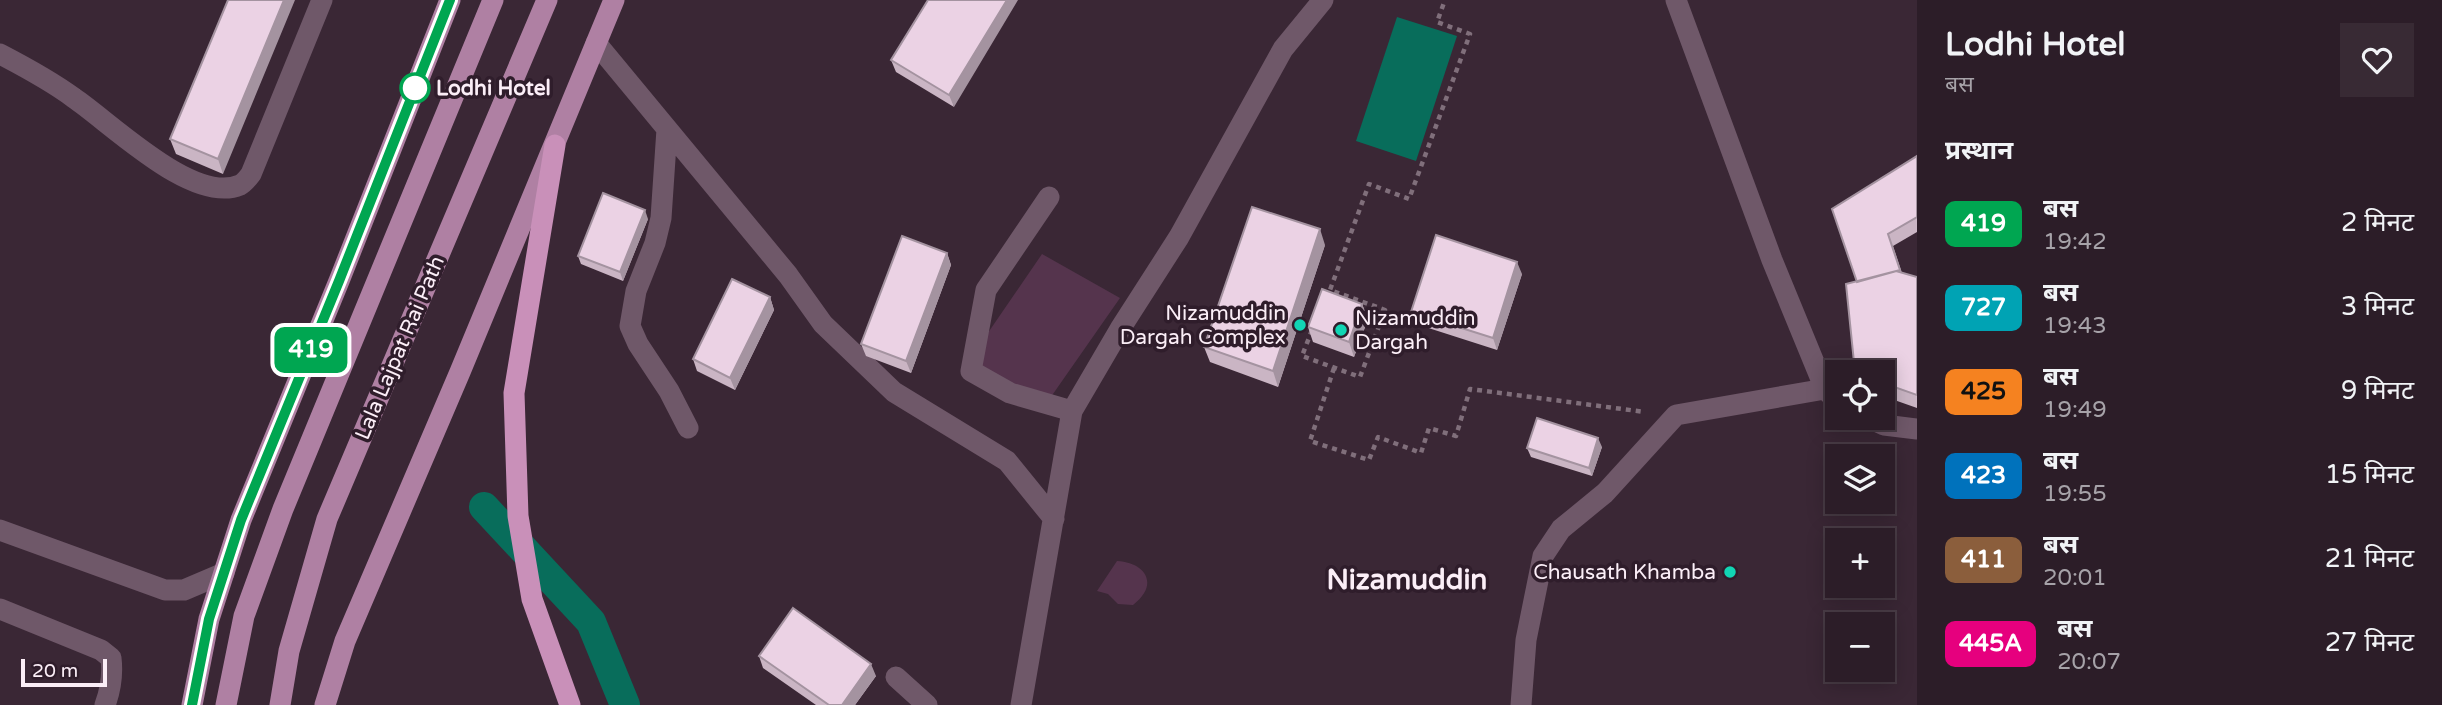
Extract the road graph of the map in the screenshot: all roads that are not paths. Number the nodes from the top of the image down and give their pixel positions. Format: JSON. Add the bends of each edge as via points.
{"nodes":[{"id":1,"x":322,"y":0,"type":"edge"},
{"id":2,"x":450,"y":0,"type":"edge"},
{"id":3,"x":493,"y":0,"type":"edge"},
{"id":4,"x":547,"y":0,"type":"edge"},
{"id":5,"x":614,"y":0,"type":"edge"},
{"id":6,"x":1323,"y":0,"type":"edge"},
{"id":7,"x":1676,"y":0,"type":"edge"},
{"id":8,"x":596,"y":43,"type":"junction"},
{"id":9,"x":0,"y":54,"type":"edge"},
{"id":10,"x":667,"y":129,"type":"junction"},
{"id":11,"x":555,"y":145,"type":"junction"},
{"id":12,"x":1049,"y":197,"type":"dead end"},
{"id":13,"x":1825,"y":382,"type":"edge"},
{"id":14,"x":1825,"y":397,"type":"edge"},
{"id":15,"x":1072,"y":411,"type":"junction"},
{"id":16,"x":1895,"y":426,"type":"edge"},
{"id":17,"x":688,"y":428,"type":"dead end"},
{"id":18,"x":1917,"y":429,"type":"edge"},
{"id":19,"x":1054,"y":519,"type":"junction"},
{"id":20,"x":0,"y":530,"type":"edge"},
{"id":21,"x":224,"y":573,"type":"junction"},
{"id":22,"x":0,"y":608,"type":"edge"},
{"id":23,"x":896,"y":677,"type":"dead end"},
{"id":24,"x":105,"y":705,"type":"edge"},
{"id":25,"x":192,"y":705,"type":"edge"},
{"id":26,"x":226,"y":705,"type":"edge"},
{"id":27,"x":280,"y":705,"type":"edge"},
{"id":28,"x":325,"y":705,"type":"edge"},
{"id":29,"x":570,"y":705,"type":"edge"},
{"id":30,"x":927,"y":705,"type":"edge"},
{"id":31,"x":1021,"y":705,"type":"edge"},
{"id":32,"x":1521,"y":705,"type":"edge"}],
"edges":[{"from":1,"to":9,"type":"street","via":[[251,174],[242,185],[220,189],[198,184],[158,162],[72,97]]},
{"from":2,"to":21,"type":"main road","via":[[241,520]]},
{"from":3,"to":26,"type":"main road","via":[[283,509],[244,616]]},
{"from":4,"to":27,"type":"main road","name":"Lala Lajpat Rai Path","via":[[327,519],[289,651]]},
{"from":5,"to":8,"type":"main road"},
{"from":6,"to":15,"type":"street","via":[[1283,49],[1179,237]]},
{"from":7,"to":13,"type":"street","via":[[1772,260]]},
{"from":8,"to":10,"type":"street"},
{"from":8,"to":11,"type":"main road"},
{"from":10,"to":17,"type":"street","via":[[661,218],[636,291],[630,326]]},
{"from":10,"to":19,"type":"street","via":[[823,324],[894,392],[1007,461]]},
{"from":11,"to":28,"type":"main road","via":[[345,641]]},
{"from":11,"to":29,"type":"highway","via":[[514,393],[518,516],[532,599]]},
{"from":12,"to":15,"type":"street","via":[[986,290],[971,371],[1010,393]]},
{"from":14,"to":32,"type":"street","via":[[1676,415],[1605,494],[1562,529],[1543,556],[1526,640]]},
{"from":15,"to":19,"type":"street"},
{"from":16,"to":18,"type":"street"},
{"from":19,"to":31,"type":"street"},
{"from":20,"to":21,"type":"street","via":[[165,590],[184,590]]},
{"from":21,"to":25,"type":"main road","via":[[209,619]]},
{"from":22,"to":24,"type":"street","via":[[111,658],[113,671]]},
{"from":23,"to":30,"type":"street"}]}
